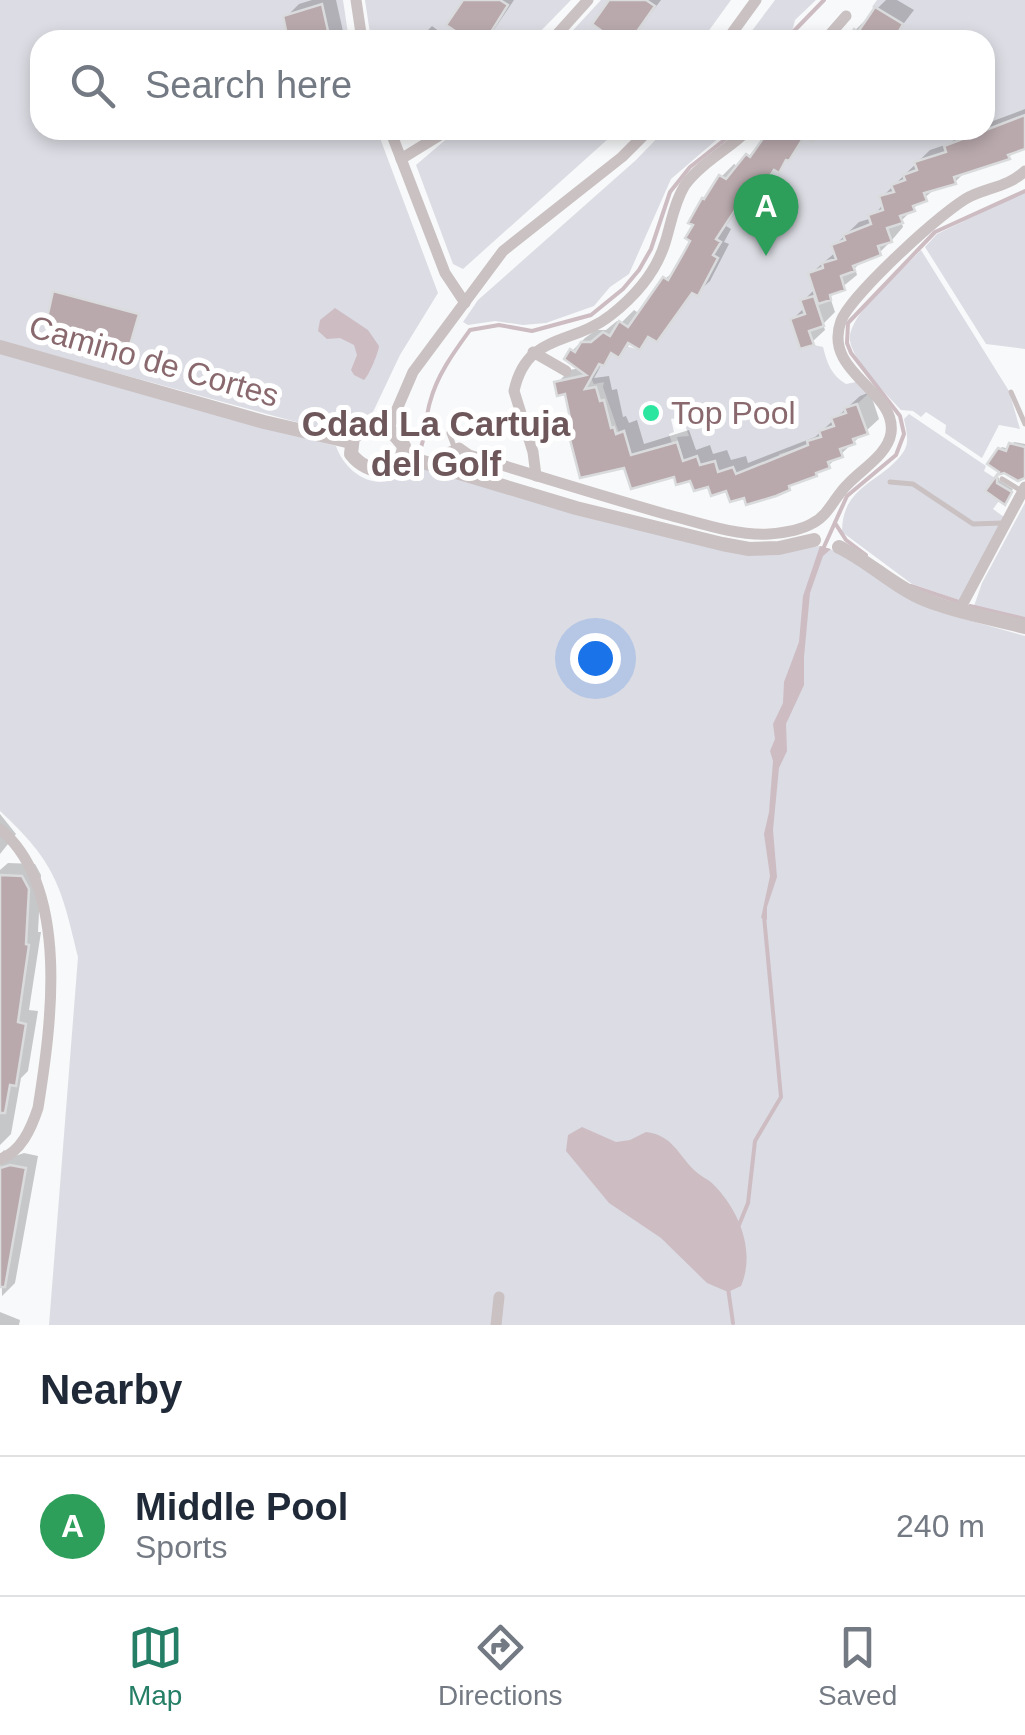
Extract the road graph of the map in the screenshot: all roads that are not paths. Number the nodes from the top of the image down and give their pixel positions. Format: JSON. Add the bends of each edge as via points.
{"nodes":[{"id":1,"x":356,"y":0,"type":"edge"},
{"id":2,"x":588,"y":0,"type":"edge"},
{"id":3,"x":756,"y":0,"type":"edge"},
{"id":4,"x":846,"y":16,"type":"dead end"},
{"id":5,"x":360,"y":30,"type":"edge"},
{"id":6,"x":561,"y":30,"type":"edge"},
{"id":7,"x":734,"y":30,"type":"edge"},
{"id":8,"x":834,"y":30,"type":"edge"},
{"id":9,"x":394,"y":140,"type":"edge"},
{"id":10,"x":432,"y":140,"type":"edge"},
{"id":11,"x":639,"y":140,"type":"edge"},
{"id":12,"x":737,"y":140,"type":"edge"},
{"id":13,"x":401,"y":159,"type":"junction"},
{"id":14,"x":1025,"y":171,"type":"edge"},
{"id":15,"x":466,"y":303,"type":"junction"},
{"id":16,"x":0,"y":347,"type":"edge"},
{"id":17,"x":532,"y":352,"type":"junction"},
{"id":18,"x":566,"y":371,"type":"dead end"},
{"id":19,"x":1010,"y":392,"type":"dead end"},
{"id":20,"x":456,"y":415,"type":"dead end"},
{"id":21,"x":1025,"y":424,"type":"edge"},
{"id":22,"x":388,"y":430,"type":"junction"},
{"id":23,"x":351,"y":442,"type":"junction"},
{"id":24,"x":403,"y":456,"type":"junction"},
{"id":25,"x":447,"y":459,"type":"junction"},
{"id":26,"x":536,"y":476,"type":"junction"},
{"id":27,"x":1002,"y":479,"type":"dead end"},
{"id":28,"x":890,"y":482,"type":"dead end"},
{"id":29,"x":1024,"y":489,"type":"edge"},
{"id":30,"x":1006,"y":524,"type":"junction"},
{"id":31,"x":814,"y":540,"type":"joint"},
{"id":32,"x":839,"y":547,"type":"joint"},
{"id":33,"x":960,"y":611,"type":"junction"},
{"id":34,"x":1025,"y":627,"type":"edge"},
{"id":35,"x":0,"y":829,"type":"edge"},
{"id":36,"x":0,"y":1158,"type":"edge"},
{"id":37,"x":499,"y":1297,"type":"dead end"},
{"id":38,"x":496,"y":1325,"type":"edge"}],
"edges":[{"from":1,"to":5,"type":"street"},
{"from":2,"to":6,"type":"street"},
{"from":3,"to":7,"type":"street"},
{"from":4,"to":8,"type":"street"},
{"from":9,"to":13,"type":"street"},
{"from":10,"to":13,"type":"street"},
{"from":11,"to":15,"type":"street","via":[[503,252]]},
{"from":12,"to":17,"type":"street","via":[[686,185],[651,274],[632,296],[609,317]]},
{"from":13,"to":15,"type":"street","via":[[445,273]]},
{"from":14,"to":26,"type":"street","via":[[1012,183],[970,196],[920,232],[847,310],[840,350],[886,412],[891,434],[812,524],[768,534],[740,532]]},
{"from":15,"to":22,"type":"street","via":[[413,372]]},
{"from":16,"to":23,"type":"street","name":"Camino de Cortes"},
{"from":17,"to":18,"type":"street"},
{"from":17,"to":26,"type":"street","via":[[514,391]]},
{"from":19,"to":21,"type":"lane"},
{"from":20,"to":25,"type":"lane"},
{"from":22,"to":23,"type":"street","via":[[370,426]]},
{"from":22,"to":24,"type":"street","via":[[399,437]]},
{"from":23,"to":24,"type":"street","via":[[357,462],[379,471]]},
{"from":24,"to":25,"type":"street"},
{"from":25,"to":26,"type":"street"},
{"from":25,"to":31,"type":"street","via":[[576,508],[722,544],[780,548]]},
{"from":27,"to":29,"type":"lane"},
{"from":28,"to":30,"type":"lane","via":[[914,484],[973,524]]},
{"from":29,"to":30,"type":"street"},
{"from":30,"to":33,"type":"street"},
{"from":31,"to":32,"type":"street"},
{"from":32,"to":33,"type":"street","via":[[925,600]]},
{"from":33,"to":34,"type":"street"},
{"from":35,"to":36,"type":"street","via":[[36,878],[51,968],[38,1108],[13,1154]]},
{"from":37,"to":38,"type":"street"}]}
